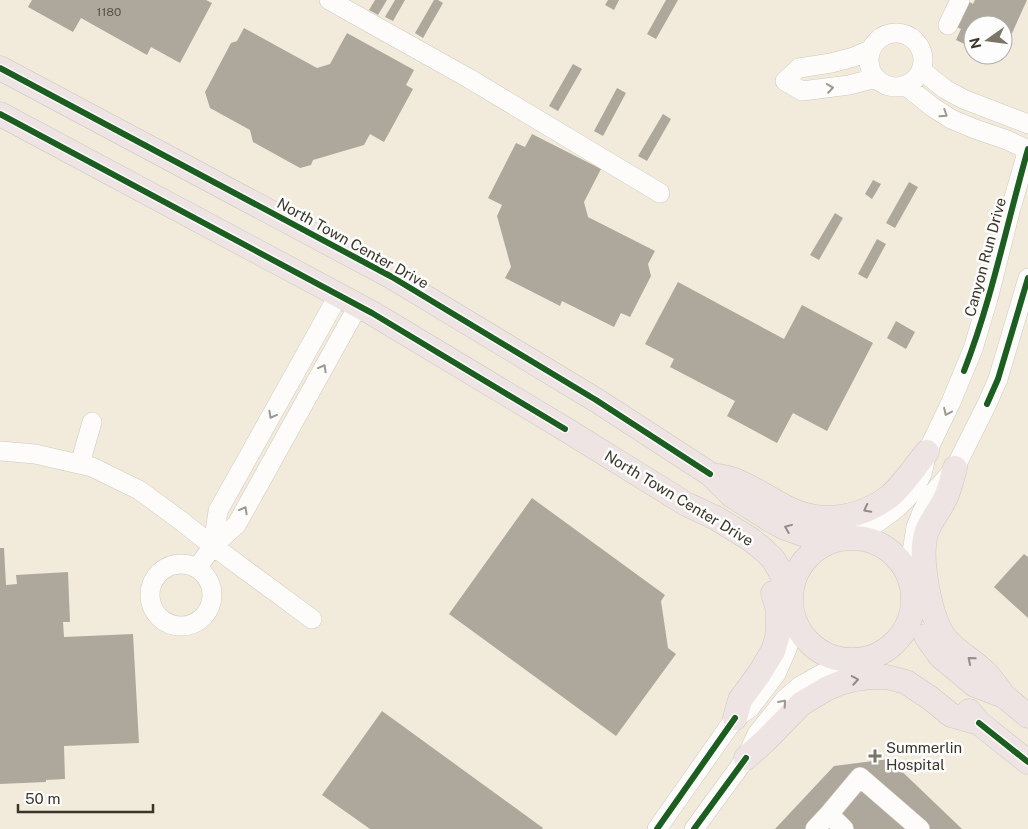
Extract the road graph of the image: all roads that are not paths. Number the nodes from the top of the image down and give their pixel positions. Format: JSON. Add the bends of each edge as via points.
{"nodes":[{"id":1,"x":329,"y":0,"type":"edge"},
{"id":2,"x":960,"y":0,"type":"edge"},
{"id":3,"x":948,"y":25,"type":"dead end"},
{"id":4,"x":870,"y":50,"type":"junction"},
{"id":5,"x":0,"y":68,"type":"edge"},
{"id":6,"x":921,"y":70,"type":"junction"},
{"id":7,"x":876,"y":78,"type":"junction"},
{"id":8,"x":905,"y":86,"type":"junction"},
{"id":9,"x":0,"y":114,"type":"edge"},
{"id":10,"x":1028,"y":124,"type":"edge"},
{"id":11,"x":1028,"y":150,"type":"edge"},
{"id":12,"x":660,"y":193,"type":"dead end"},
{"id":13,"x":1028,"y":278,"type":"edge"},
{"id":14,"x":348,"y":301,"type":"junction"},
{"id":15,"x":92,"y":422,"type":"dead end"},
{"id":16,"x":0,"y":452,"type":"edge"},
{"id":17,"x":927,"y":452,"type":"junction"},
{"id":18,"x":80,"y":464,"type":"junction"},
{"id":19,"x":955,"y":468,"type":"junction"},
{"id":20,"x":710,"y":474,"type":"junction"},
{"id":21,"x":686,"y":504,"type":"junction"},
{"id":22,"x":842,"y":539,"type":"junction"},
{"id":23,"x":213,"y":546,"type":"junction"},
{"id":24,"x":197,"y":568,"type":"dead end"},
{"id":25,"x":908,"y":576,"type":"junction"},
{"id":26,"x":791,"y":594,"type":"junction"},
{"id":27,"x":912,"y":604,"type":"junction"},
{"id":28,"x":312,"y":619,"type":"dead end"},
{"id":29,"x":795,"y":623,"type":"junction"},
{"id":30,"x":868,"y":658,"type":"junction"},
{"id":31,"x":845,"y":661,"type":"junction"},
{"id":32,"x":1004,"y":696,"type":"junction"},
{"id":33,"x":1028,"y":716,"type":"edge"},
{"id":34,"x":735,"y":718,"type":"junction"},
{"id":35,"x":979,"y":723,"type":"junction"},
{"id":36,"x":746,"y":758,"type":"junction"},
{"id":37,"x":1028,"y":762,"type":"edge"},
{"id":38,"x":828,"y":814,"type":"junction"},
{"id":39,"x":698,"y":824,"type":"edge"},
{"id":40,"x":656,"y":829,"type":"edge"},
{"id":41,"x":679,"y":829,"type":"edge"},
{"id":42,"x":815,"y":829,"type":"edge"},
{"id":43,"x":844,"y":829,"type":"edge"},
{"id":44,"x":920,"y":829,"type":"edge"}],
"edges":[{"from":1,"to":12,"type":"street","via":[[470,79]]},
{"from":2,"to":3,"type":"street"},
{"from":4,"to":6,"type":"street","via":[[885,34],[902,33],[911,37],[922,52]]},
{"from":4,"to":7,"type":"street","via":[[869,64]]},
{"from":4,"to":7,"type":"street","one_way":true,"via":[[831,63],[799,68],[786,81],[802,91]]},
{"from":5,"to":20,"type":"main road","name":"North Town Center Drive","via":[[392,278],[596,400]]},
{"from":6,"to":8,"type":"street"},
{"from":6,"to":10,"type":"street","via":[[963,99]]},
{"from":7,"to":8,"type":"street","via":[[889,86]]},
{"from":8,"to":11,"type":"street","one_way":true,"via":[[951,119]]},
{"from":9,"to":14,"type":"main road","name":"North Town Center Drive"},
{"from":11,"to":17,"type":"street","name":"Canyon Run Drive","one_way":true,"via":[[973,349]]},
{"from":13,"to":19,"type":"street","via":[[998,379]]},
{"from":14,"to":21,"type":"main road","name":"North Town Center Drive"},
{"from":14,"to":23,"type":"street","via":[[218,510]]},
{"from":15,"to":18,"type":"street"},
{"from":16,"to":18,"type":"street","via":[[35,454]]},
{"from":17,"to":20,"type":"main road","one_way":true,"via":[[891,495],[859,513],[839,517],[818,518],[795,511],[740,482]]},
{"from":17,"to":22,"type":"street","name":"Canyon Run Drive","via":[[922,474],[912,494],[882,520]]},
{"from":18,"to":23,"type":"street","via":[[139,490]]},
{"from":19,"to":25,"type":"street","via":[[922,512],[916,527]]},
{"from":32,"to":19,"type":"main road","one_way":true,"via":[[985,673],[947,640],[934,617],[926,579],[924,546],[926,534],[946,497]]},
{"from":22,"to":20,"type":"main road","name":"North Town Center Drive","one_way":true,"via":[[804,535],[785,528],[731,495]]},
{"from":21,"to":26,"type":"main road","name":"North Town Center Drive","via":[[716,518],[765,551],[773,559]]},
{"from":21,"to":34,"type":"main road","via":[[707,530],[751,559],[769,582],[778,610],[773,650],[740,700]]},
{"from":22,"to":25,"type":"main road","via":[[864,539],[878,544],[901,563]]},
{"from":22,"to":26,"type":"main road","via":[[821,546],[810,555],[800,566]]},
{"from":23,"to":24,"type":"street"},
{"from":23,"to":28,"type":"street"},
{"from":25,"to":27,"type":"main road"},
{"from":26,"to":29,"type":"main road"},
{"from":27,"to":30,"type":"main road","via":[[910,619],[894,644]]},
{"from":27,"to":32,"type":"main road","via":[[940,656],[975,685]]},
{"from":29,"to":31,"type":"main road","via":[[813,647]]},
{"from":29,"to":34,"type":"street","via":[[776,674],[750,708]]},
{"from":30,"to":31,"type":"main road"},
{"from":30,"to":35,"type":"main road","via":[[909,666],[921,672],[962,702]]},
{"from":36,"to":31,"type":"street","one_way":true,"via":[[757,734],[785,699],[800,686]]},
{"from":32,"to":33,"type":"main road"},
{"from":34,"to":40,"type":"street"},
{"from":36,"to":35,"type":"main road","one_way":true,"via":[[801,704],[826,689],[855,679],[887,677],[906,682],[951,715]]},
{"from":35,"to":37,"type":"main road"},
{"from":36,"to":39,"type":"street"},
{"from":38,"to":42,"type":"street"},
{"from":38,"to":43,"type":"street"},
{"from":38,"to":44,"type":"street","via":[[860,777]]},
{"from":39,"to":41,"type":"street"}]}
